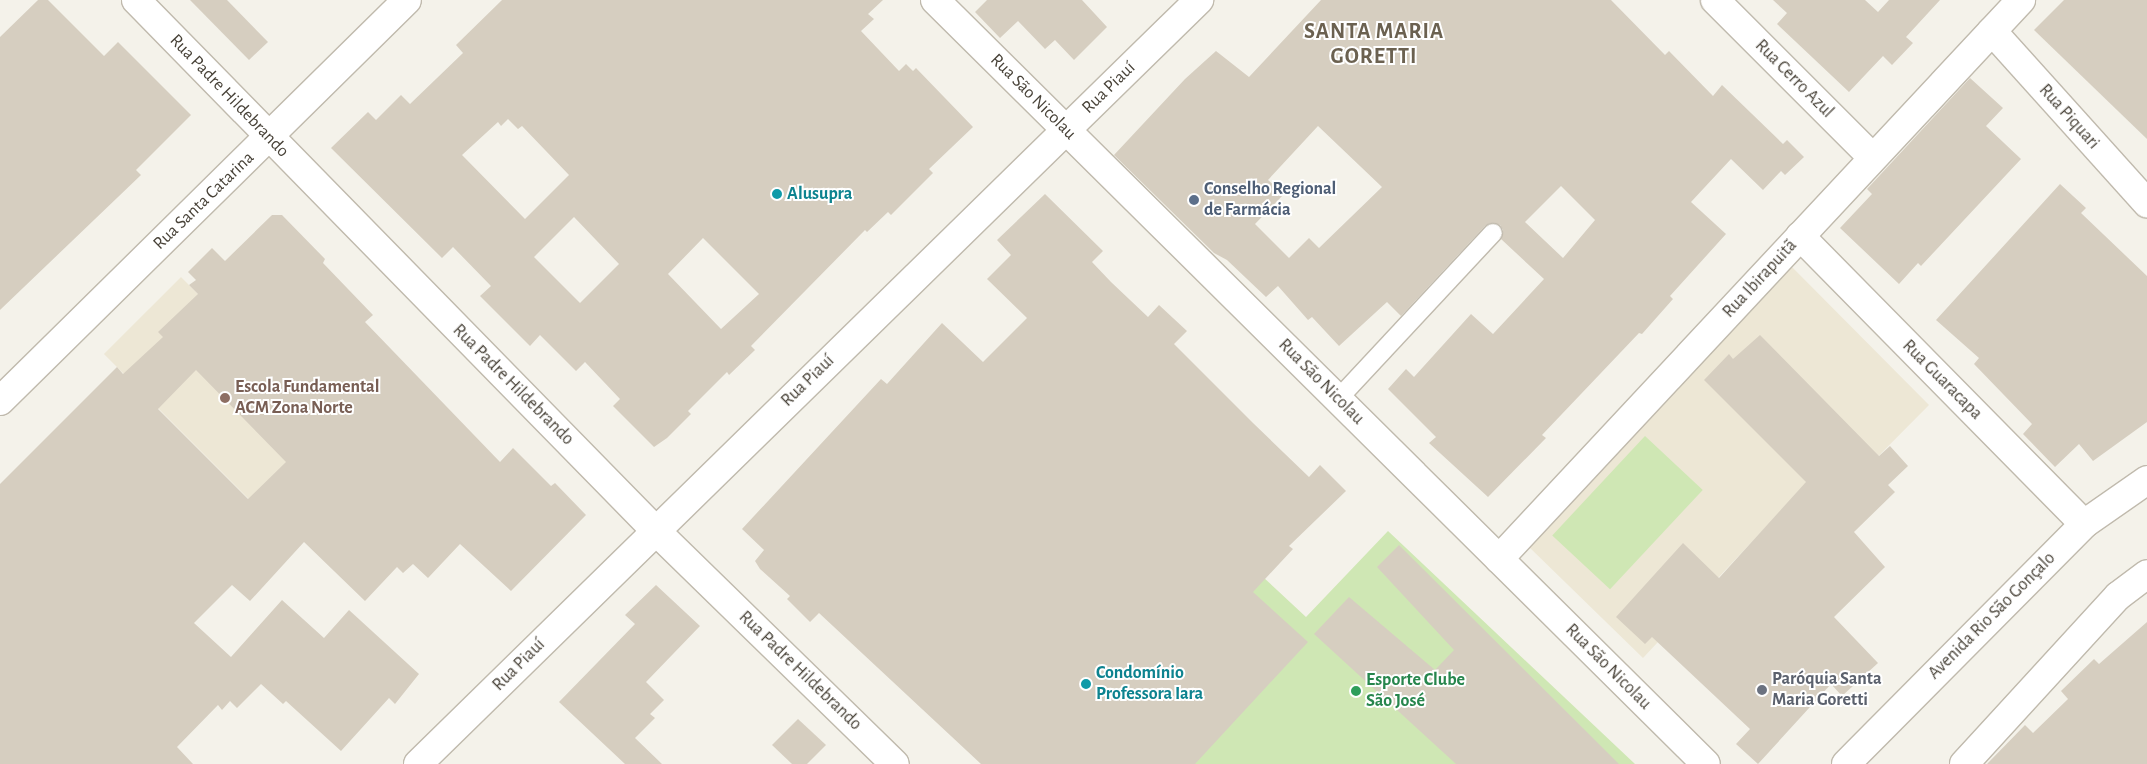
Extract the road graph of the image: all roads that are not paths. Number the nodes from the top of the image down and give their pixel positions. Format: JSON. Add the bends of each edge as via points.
{"nodes":[{"id":1,"x":136,"y":0,"type":"edge"},
{"id":2,"x":407,"y":0,"type":"edge"},
{"id":3,"x":935,"y":0,"type":"edge"},
{"id":4,"x":1199,"y":0,"type":"edge"},
{"id":5,"x":1715,"y":0,"type":"edge"},
{"id":6,"x":2020,"y":0,"type":"edge"},
{"id":7,"x":1992,"y":31,"type":"junction"},
{"id":8,"x":1067,"y":130,"type":"junction"},
{"id":9,"x":269,"y":137,"type":"junction"},
{"id":10,"x":1873,"y":158,"type":"junction"},
{"id":11,"x":2147,"y":203,"type":"edge"},
{"id":12,"x":1493,"y":233,"type":"dead end"},
{"id":13,"x":1800,"y":236,"type":"junction"},
{"id":14,"x":1338,"y":399,"type":"junction"},
{"id":15,"x":0,"y":401,"type":"edge"},
{"id":16,"x":2147,"y":480,"type":"edge"},
{"id":17,"x":2084,"y":524,"type":"junction"},
{"id":18,"x":656,"y":530,"type":"junction"},
{"id":19,"x":1499,"y":559,"type":"junction"},
{"id":20,"x":2147,"y":574,"type":"edge"},
{"id":21,"x":418,"y":764,"type":"edge"},
{"id":22,"x":895,"y":764,"type":"edge"},
{"id":23,"x":1706,"y":764,"type":"edge"},
{"id":24,"x":1846,"y":764,"type":"edge"},
{"id":25,"x":1964,"y":764,"type":"edge"}],
"edges":[{"from":1,"to":9,"type":"street","name":"Rua Padre Hildebrando"},
{"from":2,"to":9,"type":"street","name":"Rua Santa Catarina"},
{"from":3,"to":8,"type":"street","name":"Rua São Nicolau"},
{"from":4,"to":8,"type":"street","name":"Rua Piauí"},
{"from":5,"to":10,"type":"street","name":"Rua Cerro Azul"},
{"from":6,"to":7,"type":"street","name":"Rua Ibirapuitã"},
{"from":7,"to":10,"type":"street","name":"Rua Ibirapuitã"},
{"from":7,"to":11,"type":"street","name":"Rua Piquari"},
{"from":8,"to":14,"type":"street","name":"Rua São Nicolau"},
{"from":8,"to":18,"type":"street","name":"Rua Piauí"},
{"from":9,"to":15,"type":"street","name":"Rua Santa Catarina"},
{"from":9,"to":18,"type":"street","name":"Rua Padre Hildebrando"},
{"from":10,"to":13,"type":"street","name":"Rua Ibirapuitã"},
{"from":12,"to":14,"type":"lane"},
{"from":13,"to":17,"type":"street","name":"Rua Guaracapa"},
{"from":13,"to":19,"type":"street","name":"Rua Ibirapuitã"},
{"from":14,"to":19,"type":"street","name":"Rua São Nicolau"},
{"from":16,"to":17,"type":"street","name":"Avenida Rio São Gonçalo"},
{"from":17,"to":24,"type":"street","name":"Avenida Rio São Gonçalo"},
{"from":18,"to":21,"type":"street","name":"Rua Piauí"},
{"from":18,"to":22,"type":"street","name":"Rua Padre Hildebrando"},
{"from":19,"to":23,"type":"street","name":"Rua São Nicolau"},
{"from":20,"to":25,"type":"street","via":[[2118,596]]}]}
